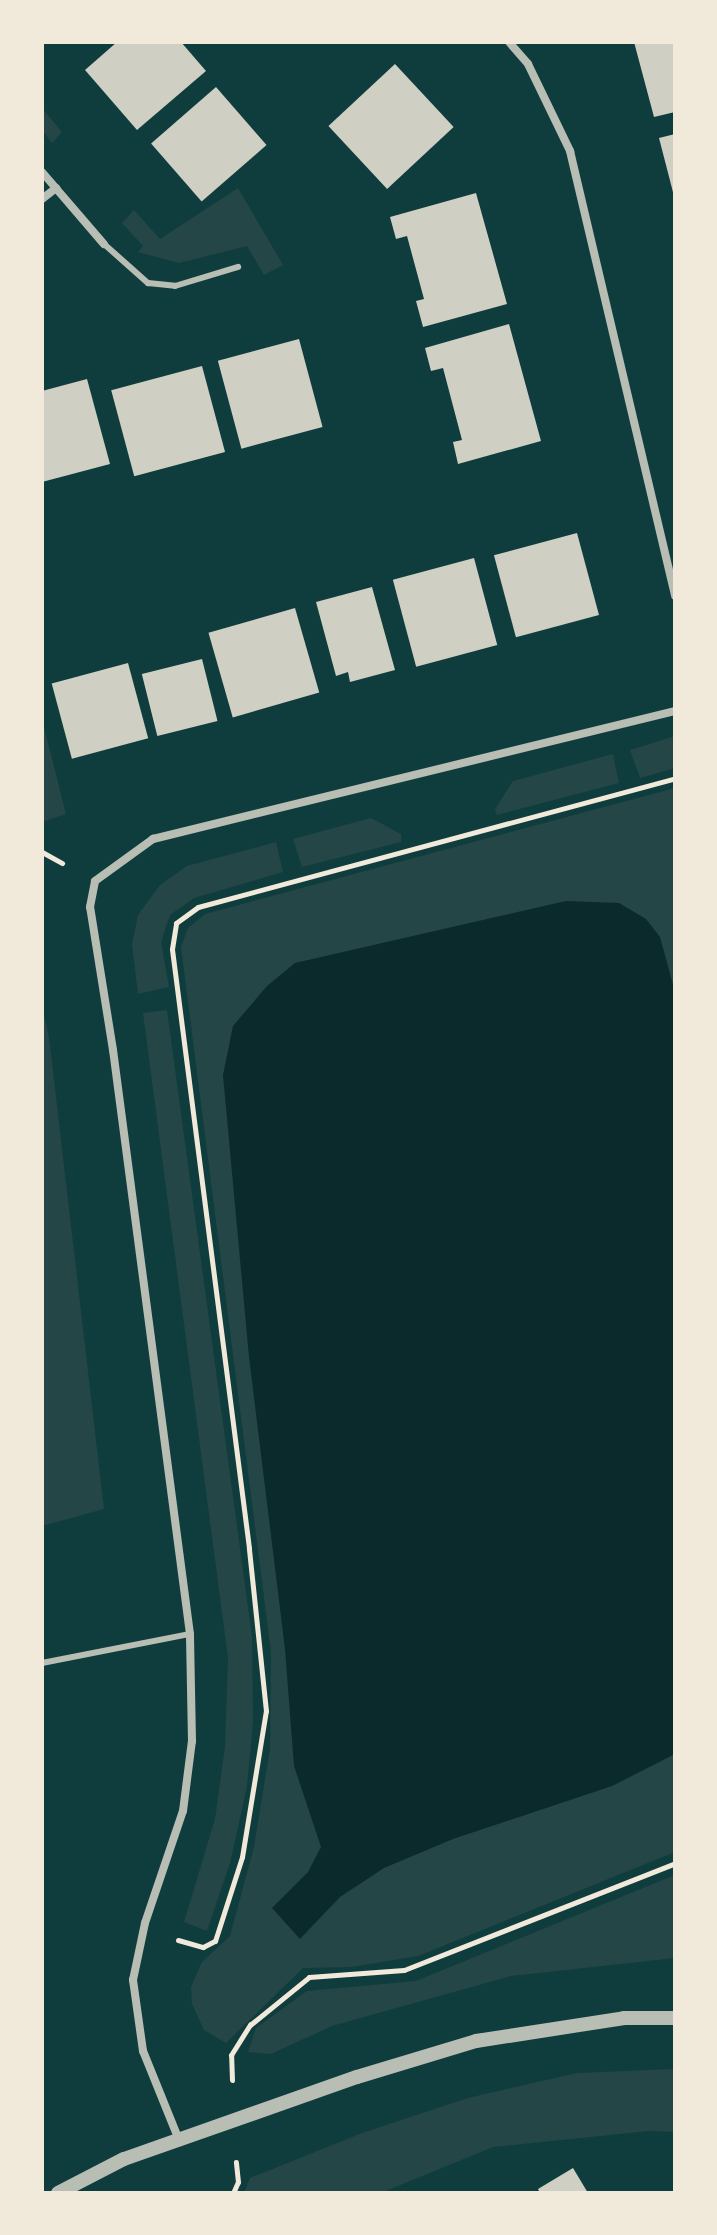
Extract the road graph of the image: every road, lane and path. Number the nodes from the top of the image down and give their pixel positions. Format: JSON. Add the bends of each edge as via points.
{"nodes":[{"id":1,"x":509,"y":42,"type":"edge"},
{"id":2,"x":42,"y":172,"type":"edge"},
{"id":3,"x":56,"y":188,"type":"junction"},
{"id":4,"x":42,"y":199,"type":"edge"},
{"id":5,"x":104,"y":244,"type":"joint"},
{"id":6,"x":238,"y":267,"type":"dead end"},
{"id":7,"x":675,"y":596,"type":"edge"},
{"id":8,"x":675,"y":711,"type":"edge"},
{"id":9,"x":675,"y":778,"type":"edge"},
{"id":10,"x":190,"y":1634,"type":"junction"},
{"id":11,"x":42,"y":1663,"type":"edge"},
{"id":12,"x":675,"y":1863,"type":"edge"},
{"id":13,"x":143,"y":1930,"type":"junction"},
{"id":14,"x":675,"y":2018,"type":"edge"},
{"id":15,"x":233,"y":2122,"type":"junction"},
{"id":16,"x":179,"y":2141,"type":"junction"},
{"id":17,"x":58,"y":2193,"type":"edge"}],
"edges":[{"from":1,"to":7,"type":"street","via":[[528,64],[570,151]]},
{"from":2,"to":3,"type":"street"},
{"from":3,"to":4,"type":"street"},
{"from":3,"to":5,"type":"street"},
{"from":5,"to":6,"type":"lane","via":[[148,283],[175,286]]},
{"from":8,"to":10,"type":"street","via":[[153,839],[95,881],[90,907]]},
{"from":9,"to":13,"type":"path","via":[[198,907],[176,923],[172,949],[266,1711],[242,1857],[215,1941],[203,1947]]},
{"from":10,"to":11,"type":"lane"},
{"from":10,"to":13,"type":"street","via":[[192,1741],[183,1811]]},
{"from":12,"to":15,"type":"path","via":[[404,1970],[309,1977],[250,2025],[231,2055]]},
{"from":13,"to":16,"type":"street","via":[[133,1980],[143,2051]]},
{"from":14,"to":15,"type":"street","via":[[624,2018],[476,2041]]},
{"from":15,"to":16,"type":"street"},
{"from":16,"to":17,"type":"street","via":[[124,2159]]}]}
